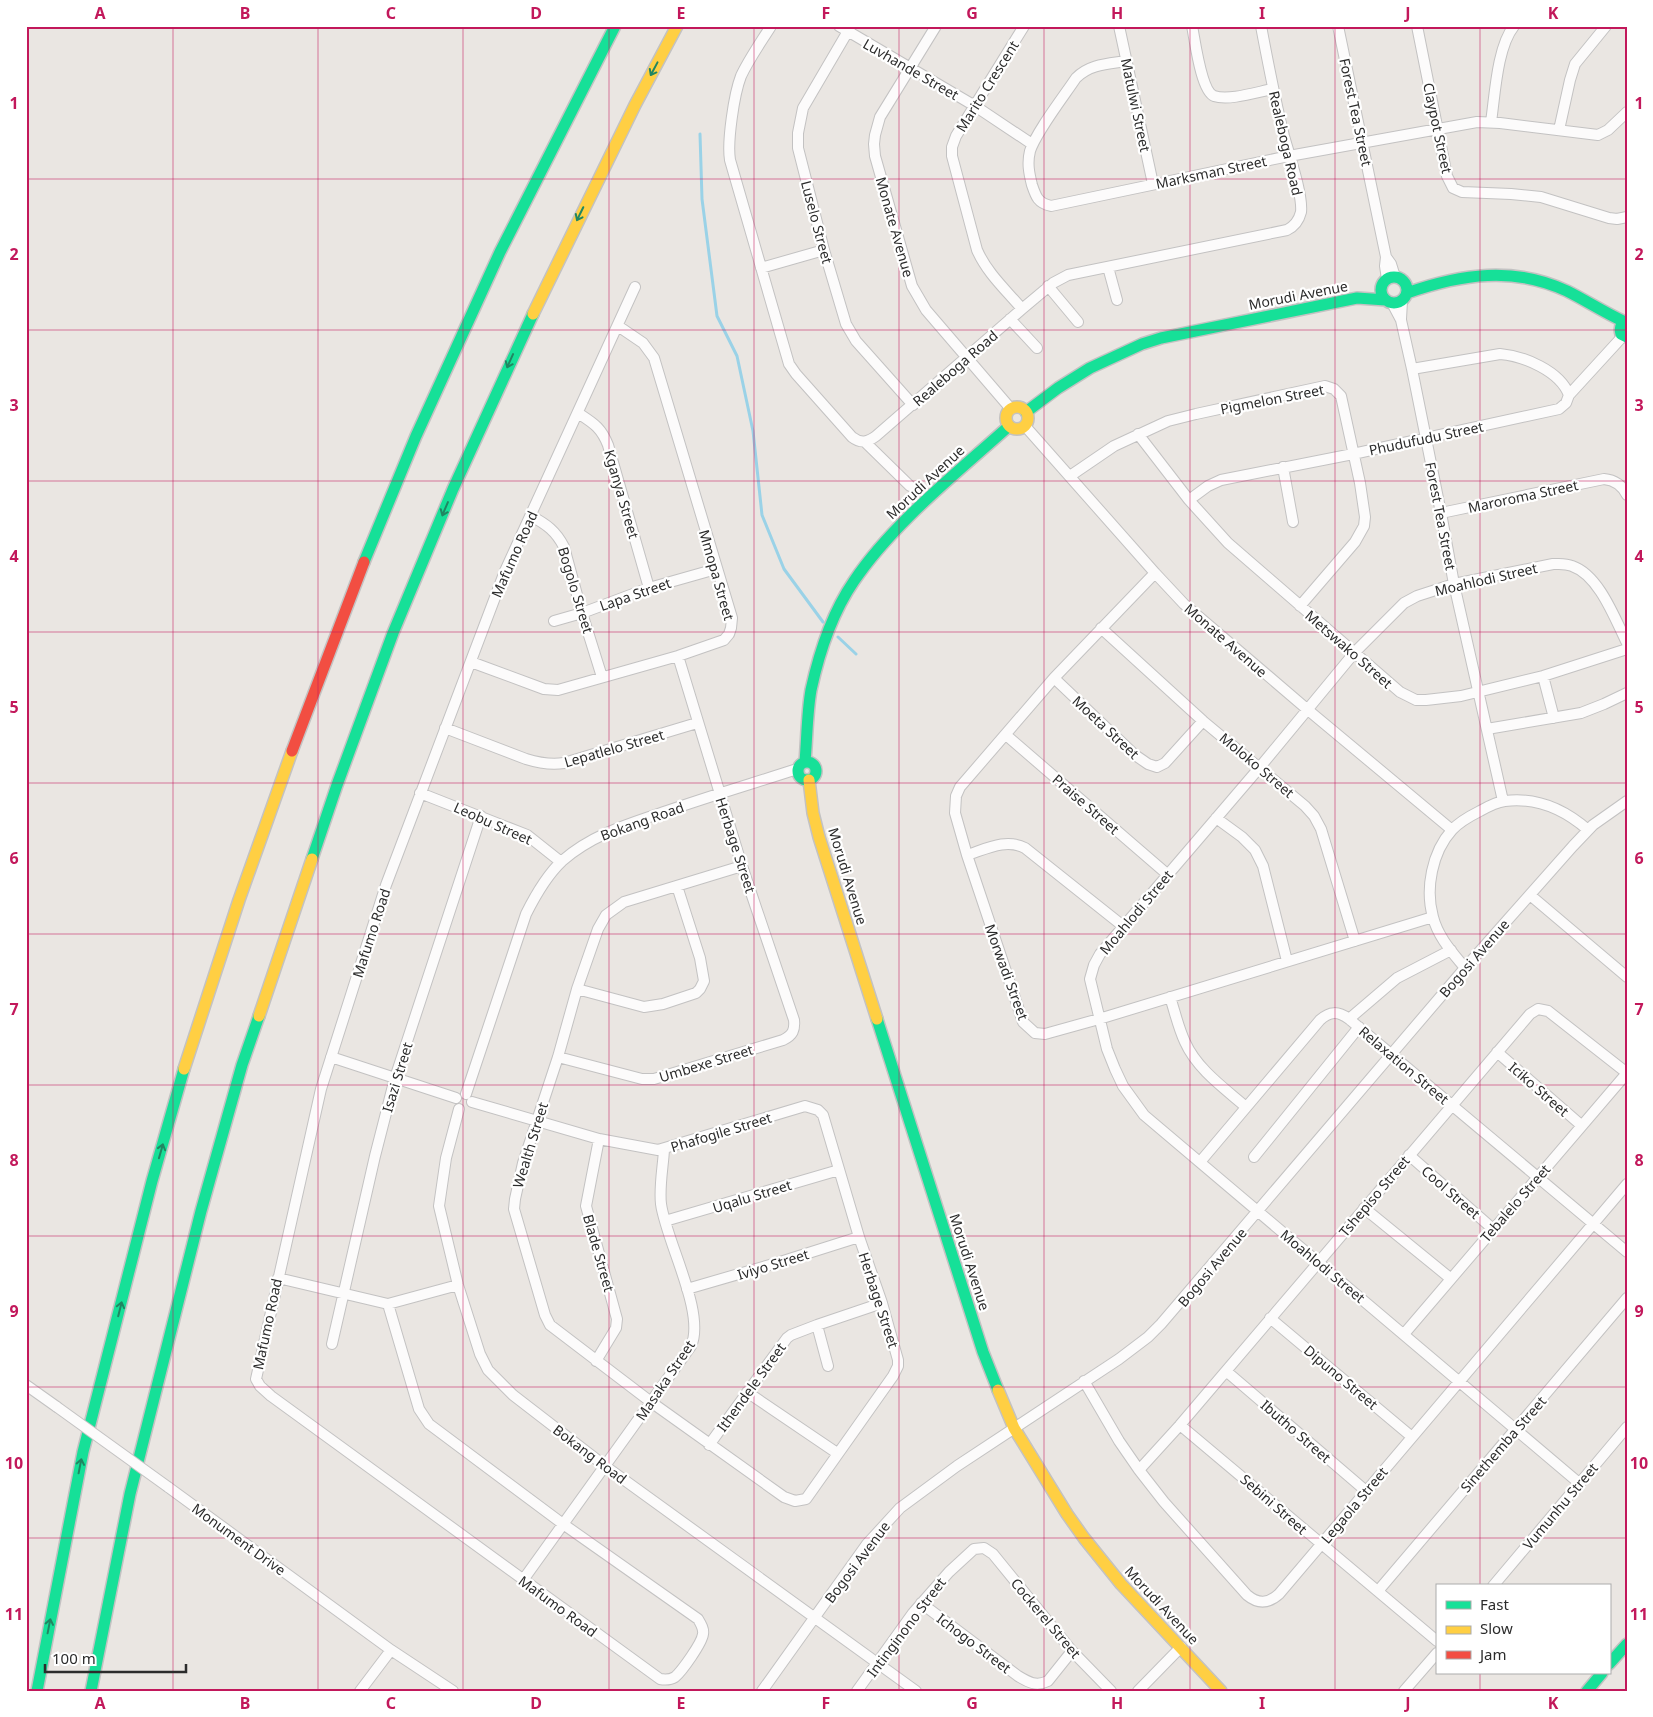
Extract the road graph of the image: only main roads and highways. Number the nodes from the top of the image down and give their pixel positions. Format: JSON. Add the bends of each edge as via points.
{"nodes":[{"id":1,"x":615,"y":26,"type":"edge"},
{"id":2,"x":677,"y":26,"type":"edge"},
{"id":3,"x":1624,"y":329,"type":"edge"},
{"id":4,"x":1026,"y":412,"type":"junction"},
{"id":5,"x":1009,"y":426,"type":"junction"},
{"id":6,"x":1627,"y":1644,"type":"edge"},
{"id":7,"x":1610,"y":1663,"type":"edge"},
{"id":8,"x":1601,"y":1674,"type":"edge"},
{"id":9,"x":36,"y":1691,"type":"edge"},
{"id":10,"x":91,"y":1691,"type":"edge"},
{"id":11,"x":1222,"y":1691,"type":"edge"},
{"id":12,"x":1587,"y":1691,"type":"edge"}],
"edges":[{"from":9,"to":1,"type":"main road","one_way":true,"via":[[83,1452],[189,1052],[239,900],[345,609],[416,436],[500,252]]},
{"from":2,"to":10,"type":"main road","one_way":true,"via":[[523,333],[393,634],[337,785],[242,1065],[201,1212],[130,1494]]},
{"from":3,"to":4,"type":"main road","name":"Morudi Avenue","via":[[1590,303],[1556,286],[1512,274],[1464,276],[1135,346],[1090,367]]},
{"from":4,"to":5,"type":"main road","via":[[1026,426],[1016,429]]},
{"from":4,"to":5,"type":"main road","via":[[1019,407],[1011,409],[1006,417]]},
{"from":5,"to":11,"type":"main road","name":"Morudi Avenue","via":[[896,528],[854,581],[837,611],[817,666],[801,766],[812,763],[816,769],[815,776],[809,780],[810,800],[820,837],[983,1352],[1014,1428],[1084,1538],[1121,1584]]},
{"from":6,"to":7,"type":"main road"},
{"from":8,"to":12,"type":"main road"}]}
